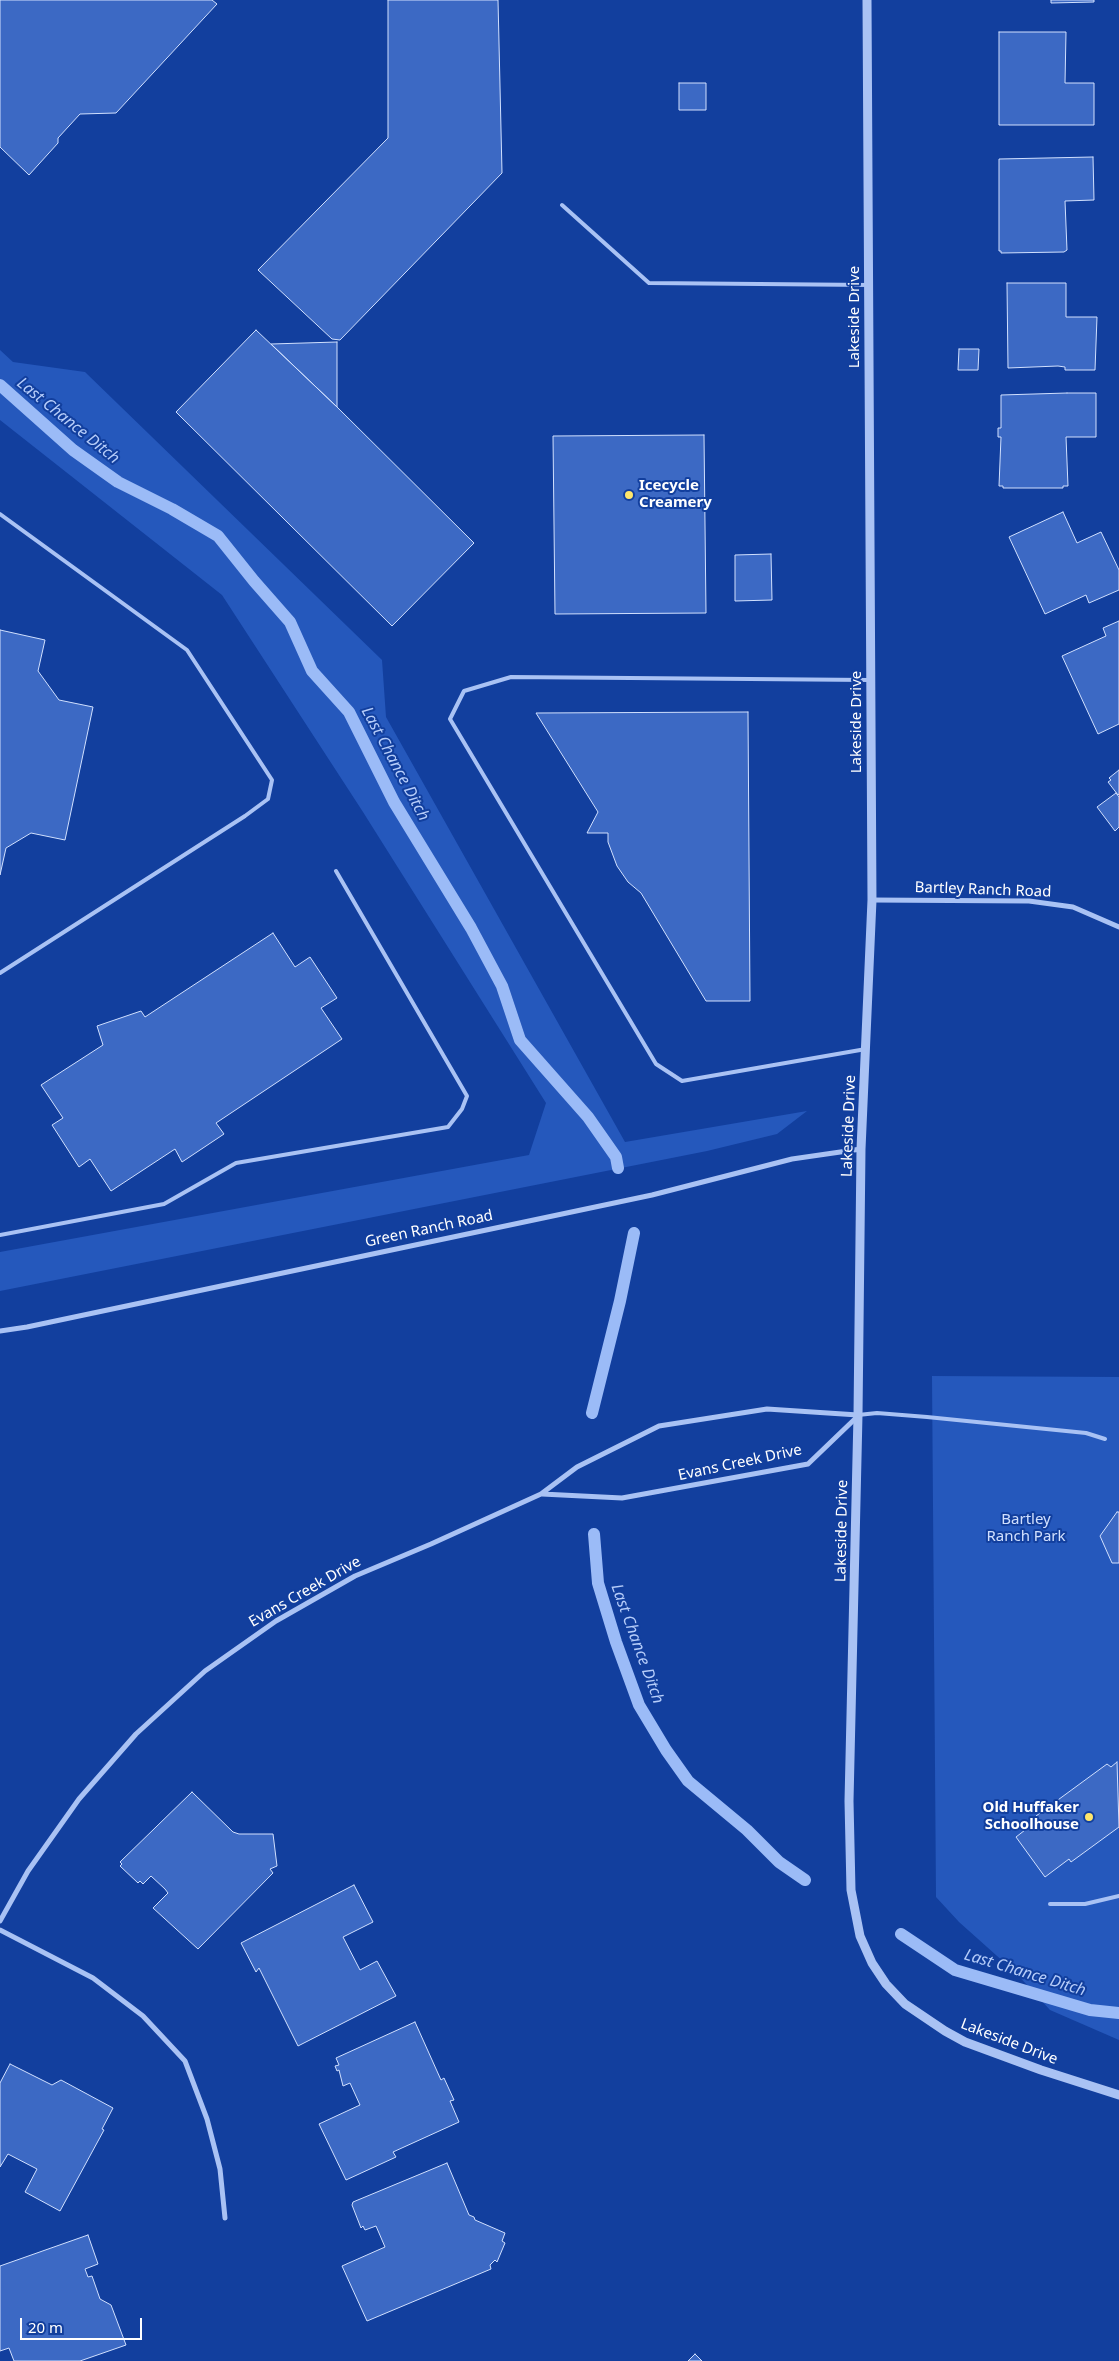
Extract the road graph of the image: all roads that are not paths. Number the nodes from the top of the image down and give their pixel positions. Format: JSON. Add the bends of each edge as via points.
{"nodes":[{"id":1,"x":867,"y":0,"type":"edge"},
{"id":2,"x":562,"y":204,"type":"dead end"},
{"id":3,"x":869,"y":285,"type":"junction"},
{"id":4,"x":0,"y":514,"type":"edge"},
{"id":5,"x":871,"y":680,"type":"junction"},
{"id":6,"x":336,"y":871,"type":"dead end"},
{"id":7,"x":872,"y":900,"type":"junction"},
{"id":8,"x":1119,"y":927,"type":"edge"},
{"id":9,"x":0,"y":973,"type":"edge"},
{"id":10,"x":866,"y":1049,"type":"junction"},
{"id":11,"x":862,"y":1148,"type":"junction"},
{"id":12,"x":0,"y":1235,"type":"edge"},
{"id":13,"x":0,"y":1331,"type":"edge"},
{"id":14,"x":858,"y":1416,"type":"junction"},
{"id":15,"x":1105,"y":1438,"type":"dead end"},
{"id":16,"x":541,"y":1494,"type":"junction"},
{"id":17,"x":1119,"y":1896,"type":"edge"},
{"id":18,"x":1050,"y":1904,"type":"dead end"},
{"id":19,"x":0,"y":1921,"type":"edge"},
{"id":20,"x":0,"y":1930,"type":"edge"},
{"id":21,"x":1119,"y":2095,"type":"edge"},
{"id":22,"x":225,"y":2218,"type":"dead end"}],
"edges":[{"from":1,"to":3,"type":"street","name":"Lakeside Drive"},
{"from":2,"to":3,"type":"lane","via":[[649,283]]},
{"from":3,"to":5,"type":"street","name":"Lakeside Drive"},
{"from":4,"to":9,"type":"lane","via":[[187,650],[272,780],[268,799],[245,816]]},
{"from":5,"to":7,"type":"street","name":"Lakeside Drive"},
{"from":5,"to":10,"type":"lane","via":[[511,677],[464,692],[450,719],[656,1064],[682,1081]]},
{"from":6,"to":12,"type":"lane","via":[[467,1096],[462,1109],[448,1127],[236,1163],[164,1204]]},
{"from":7,"to":8,"type":"street","name":"Bartley Ranch Road","via":[[1029,901],[1073,908]]},
{"from":7,"to":10,"type":"street","name":"Lakeside Drive"},
{"from":10,"to":11,"type":"street","name":"Lakeside Drive"},
{"from":11,"to":13,"type":"street","name":"Green Ranch Road","via":[[792,1159],[652,1195]]},
{"from":11,"to":14,"type":"street","name":"Lakeside Drive"},
{"from":14,"to":15,"type":"lane","via":[[877,1413],[927,1417],[1086,1433]]},
{"from":14,"to":16,"type":"street","name":"Evans Creek Drive","via":[[767,1409],[659,1426],[577,1467]]},
{"from":14,"to":16,"type":"street","name":"Evans Creek Drive","via":[[808,1464],[622,1498]]},
{"from":14,"to":21,"type":"street","name":"Lakeside Drive","via":[[849,1860],[854,1914],[860,1936],[886,1984],[905,2004],[945,2031],[965,2042]]},
{"from":16,"to":19,"type":"street","name":"Evans Creek Drive","via":[[354,1576],[276,1620],[204,1672],[136,1734],[79,1799],[39,1855]]},
{"from":17,"to":18,"type":"lane","via":[[1085,1904]]},
{"from":20,"to":22,"type":"street","via":[[93,1978],[143,2016],[184,2061],[207,2119],[220,2169]]}]}
